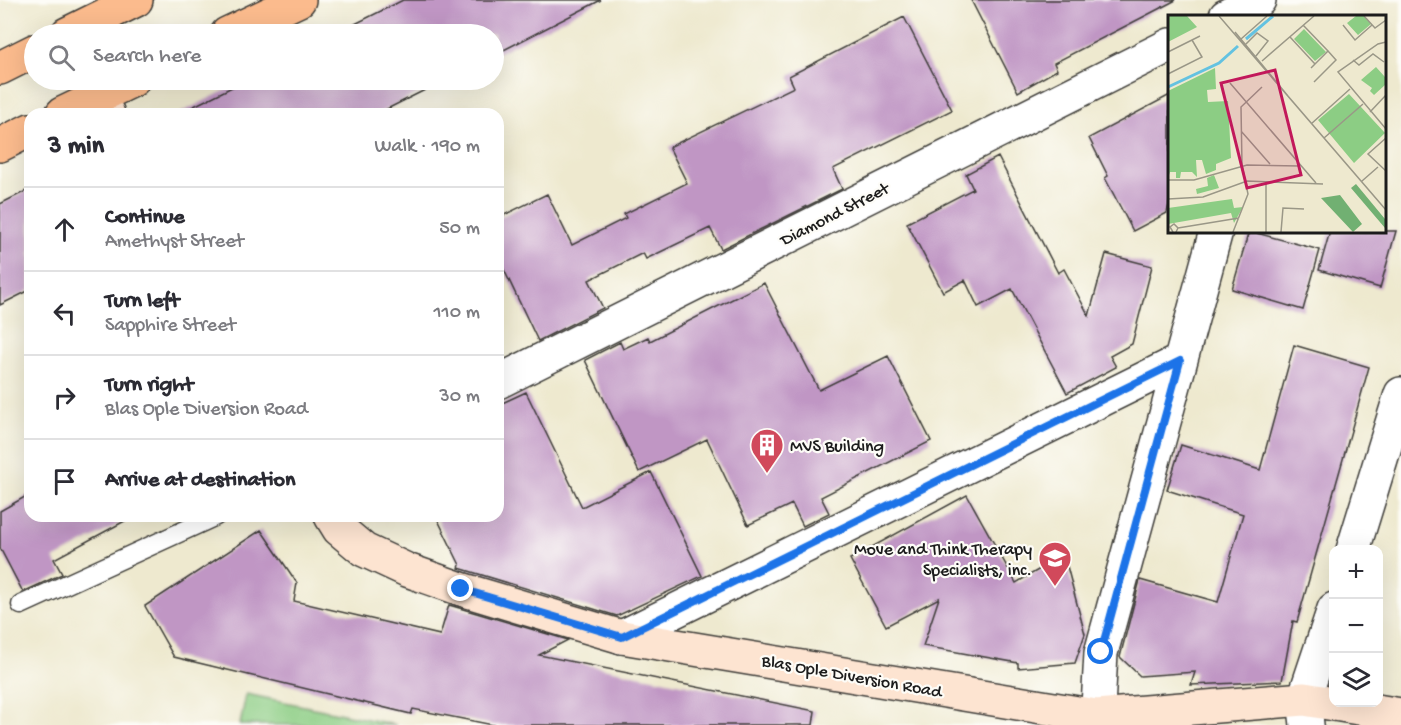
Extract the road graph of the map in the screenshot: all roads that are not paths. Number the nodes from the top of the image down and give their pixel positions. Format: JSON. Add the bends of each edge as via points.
{"nodes":[{"id":1,"x":136,"y":0,"type":"edge"},
{"id":2,"x":299,"y":0,"type":"edge"},
{"id":3,"x":1259,"y":0,"type":"edge"},
{"id":4,"x":1281,"y":0,"type":"edge"},
{"id":5,"x":1228,"y":15,"type":"edge"},
{"id":6,"x":1276,"y":15,"type":"edge"},
{"id":7,"x":87,"y":24,"type":"edge"},
{"id":8,"x":248,"y":24,"type":"edge"},
{"id":9,"x":1168,"y":46,"type":"edge"},
{"id":10,"x":24,"y":56,"type":"edge"},
{"id":11,"x":0,"y":68,"type":"edge"},
{"id":12,"x":112,"y":90,"type":"edge"},
{"id":13,"x":98,"y":97,"type":"edge"},
{"id":14,"x":75,"y":108,"type":"edge"},
{"id":15,"x":24,"y":133,"type":"edge"},
{"id":16,"x":0,"y":145,"type":"edge"},
{"id":17,"x":1216,"y":232,"type":"edge"},
{"id":18,"x":1180,"y":361,"type":"junction"},
{"id":19,"x":504,"y":379,"type":"edge"},
{"id":20,"x":1401,"y":394,"type":"edge"},
{"id":21,"x":1390,"y":470,"type":"edge"},
{"id":22,"x":203,"y":522,"type":"edge"},
{"id":23,"x":334,"y":522,"type":"edge"},
{"id":24,"x":1355,"y":545,"type":"edge"},
{"id":25,"x":21,"y":604,"type":"dead end"},
{"id":26,"x":1329,"y":627,"type":"edge"},
{"id":27,"x":622,"y":637,"type":"junction"},
{"id":28,"x":1306,"y":712,"type":"edge"},
{"id":29,"x":1401,"y":715,"type":"edge"},
{"id":30,"x":1229,"y":716,"type":"edge"},
{"id":31,"x":1158,"y":719,"type":"edge"},
{"id":32,"x":1096,"y":721,"type":"edge"}],
"edges":[{"from":1,"to":7,"type":"highway"},
{"from":2,"to":8,"type":"highway"},
{"from":3,"to":5,"type":"street"},
{"from":4,"to":6,"type":"street"},
{"from":9,"to":19,"type":"street","name":"Diamond Street"},
{"from":10,"to":11,"type":"highway"},
{"from":12,"to":13,"type":"highway"},
{"from":13,"to":14,"type":"highway"},
{"from":15,"to":16,"type":"highway"},
{"from":17,"to":18,"type":"street"},
{"from":18,"to":27,"type":"street"},
{"from":18,"to":32,"type":"street","via":[[1101,652]]},
{"from":20,"to":21,"type":"street"},
{"from":21,"to":24,"type":"street"},
{"from":22,"to":25,"type":"lane"},
{"from":23,"to":27,"type":"main road","name":"Blas Ople Diversion Road","via":[[364,550],[408,570]]},
{"from":26,"to":28,"type":"street"},
{"from":27,"to":32,"type":"main road","name":"Blas Ople Diversion Road"},
{"from":28,"to":29,"type":"main road","name":"Blas Ople Diversion Road"},
{"from":28,"to":30,"type":"main road","name":"Blas Ople Diversion Road"},
{"from":30,"to":31,"type":"main road","name":"Blas Ople Diversion Road"},
{"from":31,"to":32,"type":"main road","name":"Blas Ople Diversion Road"}]}
